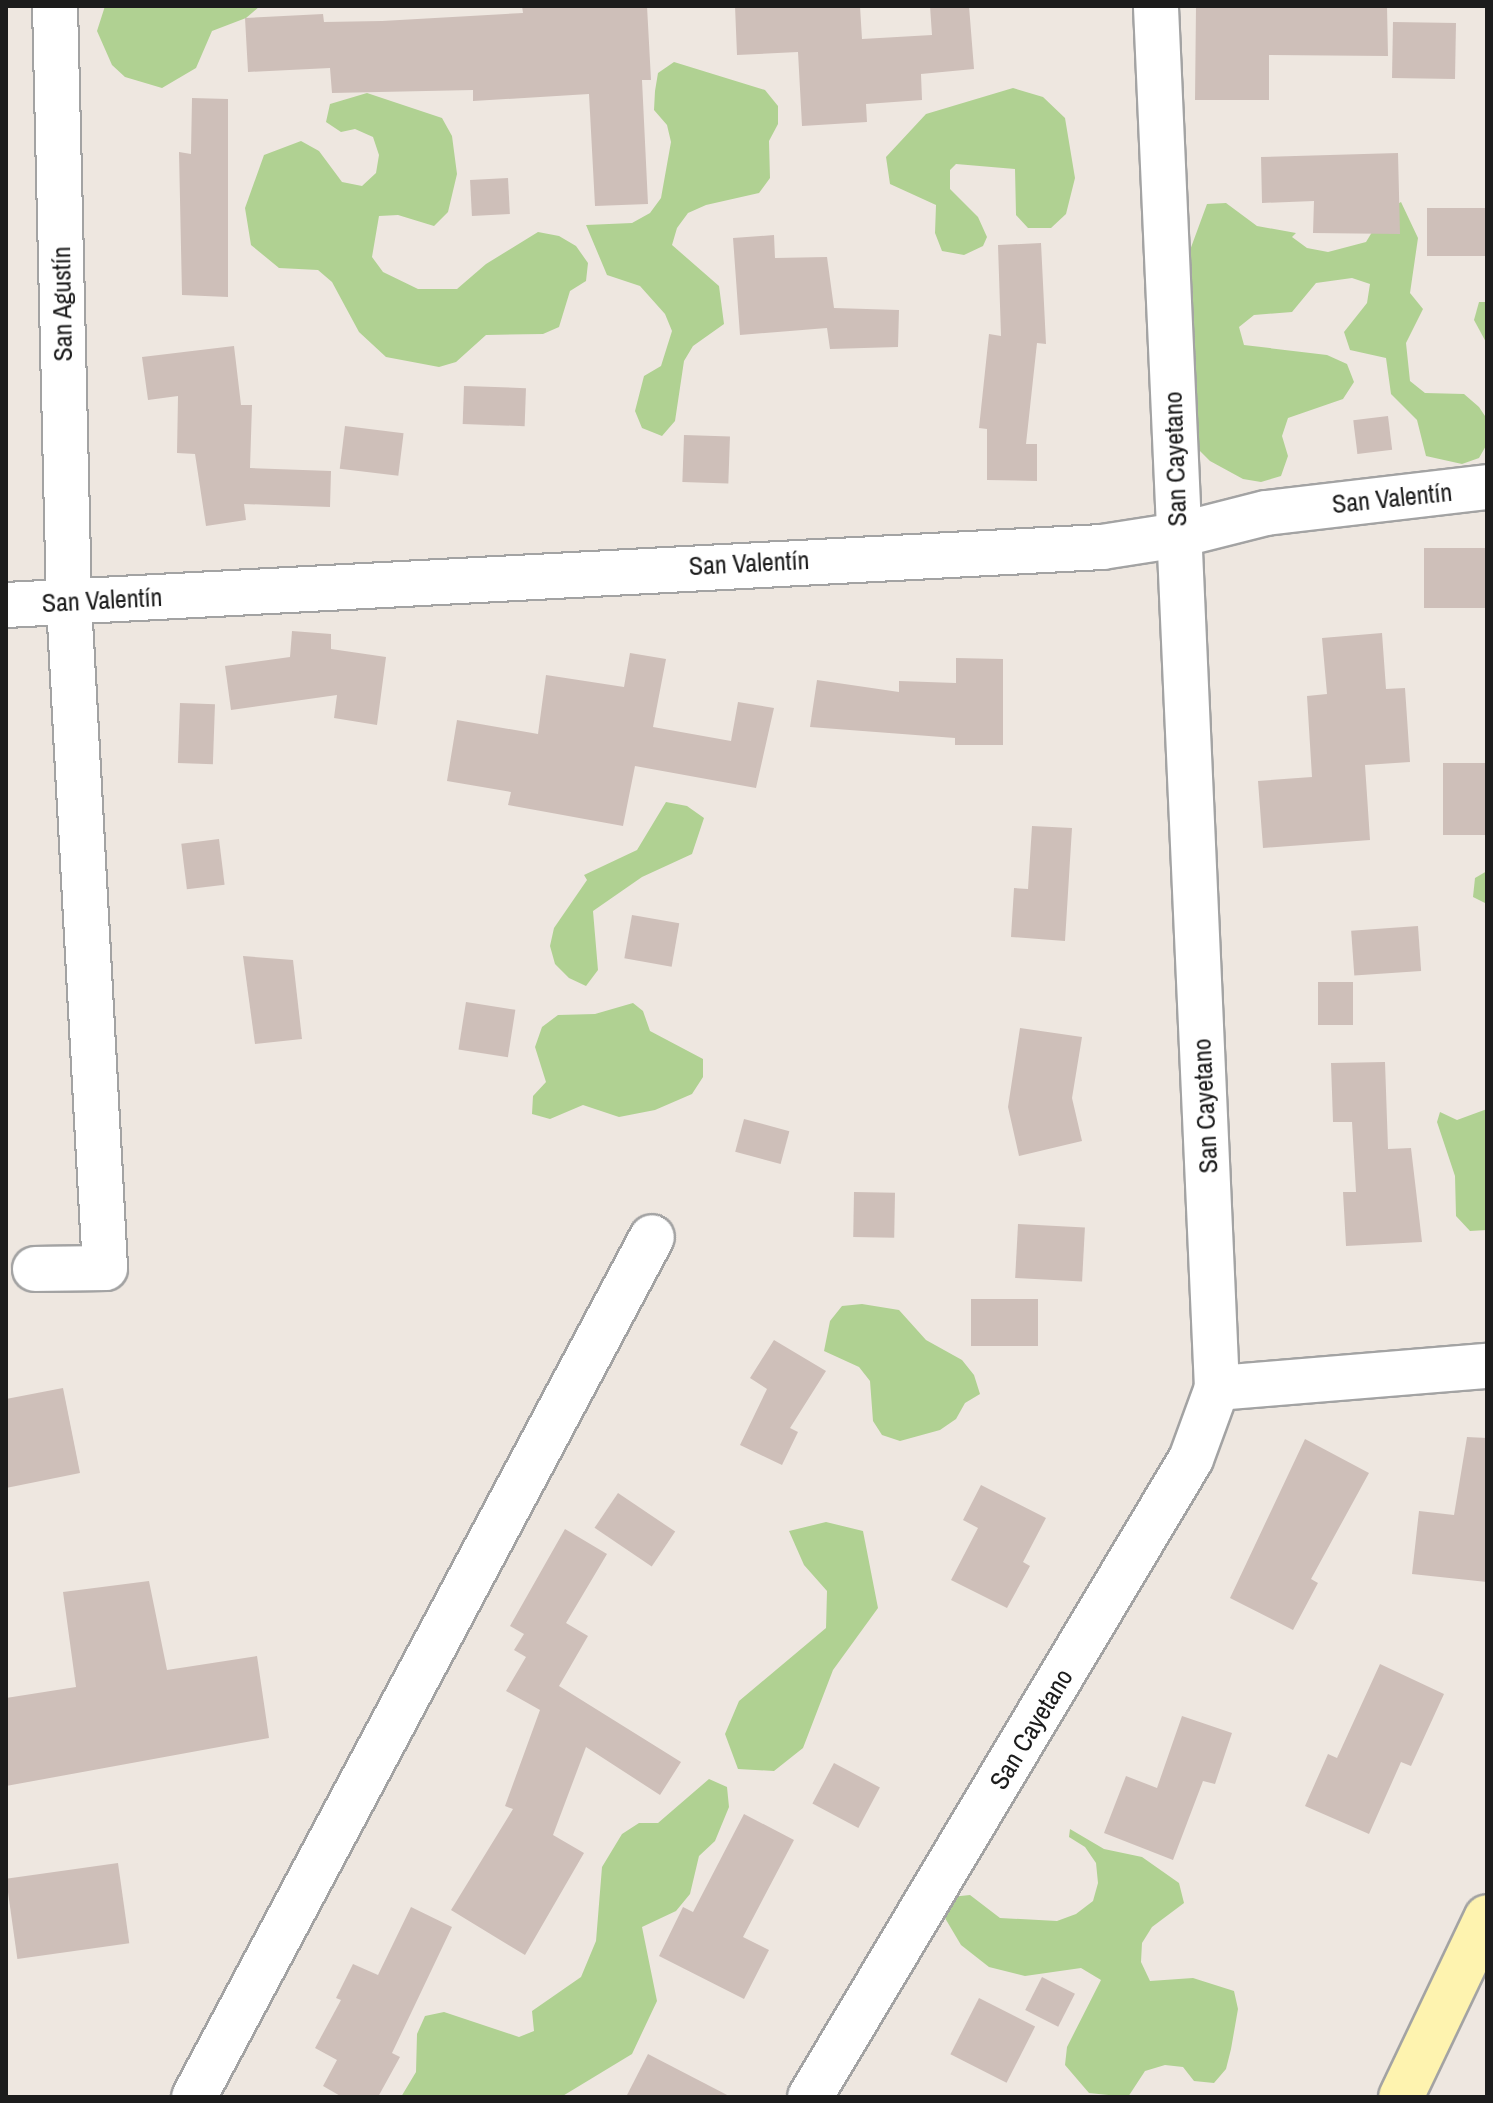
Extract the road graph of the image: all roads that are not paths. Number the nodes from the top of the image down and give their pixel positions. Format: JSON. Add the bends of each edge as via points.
{"nodes":[{"id":1,"x":55,"y":6,"type":"edge"},
{"id":2,"x":1156,"y":6,"type":"edge"},
{"id":3,"x":1487,"y":487,"type":"edge"},
{"id":4,"x":1179,"y":535,"type":"junction"},
{"id":5,"x":69,"y":603,"type":"junction"},
{"id":6,"x":6,"y":605,"type":"edge"},
{"id":7,"x":652,"y":1237,"type":"dead end"},
{"id":8,"x":35,"y":1269,"type":"dead end"},
{"id":9,"x":1487,"y":1366,"type":"edge"},
{"id":10,"x":1217,"y":1388,"type":"junction"},
{"id":11,"x":1487,"y":1917,"type":"edge"},
{"id":12,"x":194,"y":2097,"type":"edge"},
{"id":13,"x":810,"y":2097,"type":"edge"},
{"id":14,"x":1401,"y":2097,"type":"edge"}],
"edges":[{"from":1,"to":5,"type":"street","name":"San Agustín"},
{"from":2,"to":4,"type":"street","name":"San Cayetano"},
{"from":3,"to":4,"type":"street","name":"San Valentín","via":[[1266,513]]},
{"from":4,"to":5,"type":"street","name":"San Valentín","via":[[1102,547]]},
{"from":4,"to":10,"type":"street","name":"San Cayetano"},
{"from":5,"to":6,"type":"street","name":"San Valentín"},
{"from":5,"to":8,"type":"street","name":"San Agustín","via":[[105,1268]]},
{"from":7,"to":12,"type":"street"},
{"from":9,"to":10,"type":"street"},
{"from":10,"to":13,"type":"street","name":"San Cayetano","via":[[1191,1459]]},
{"from":11,"to":14,"type":"main road"}]}
